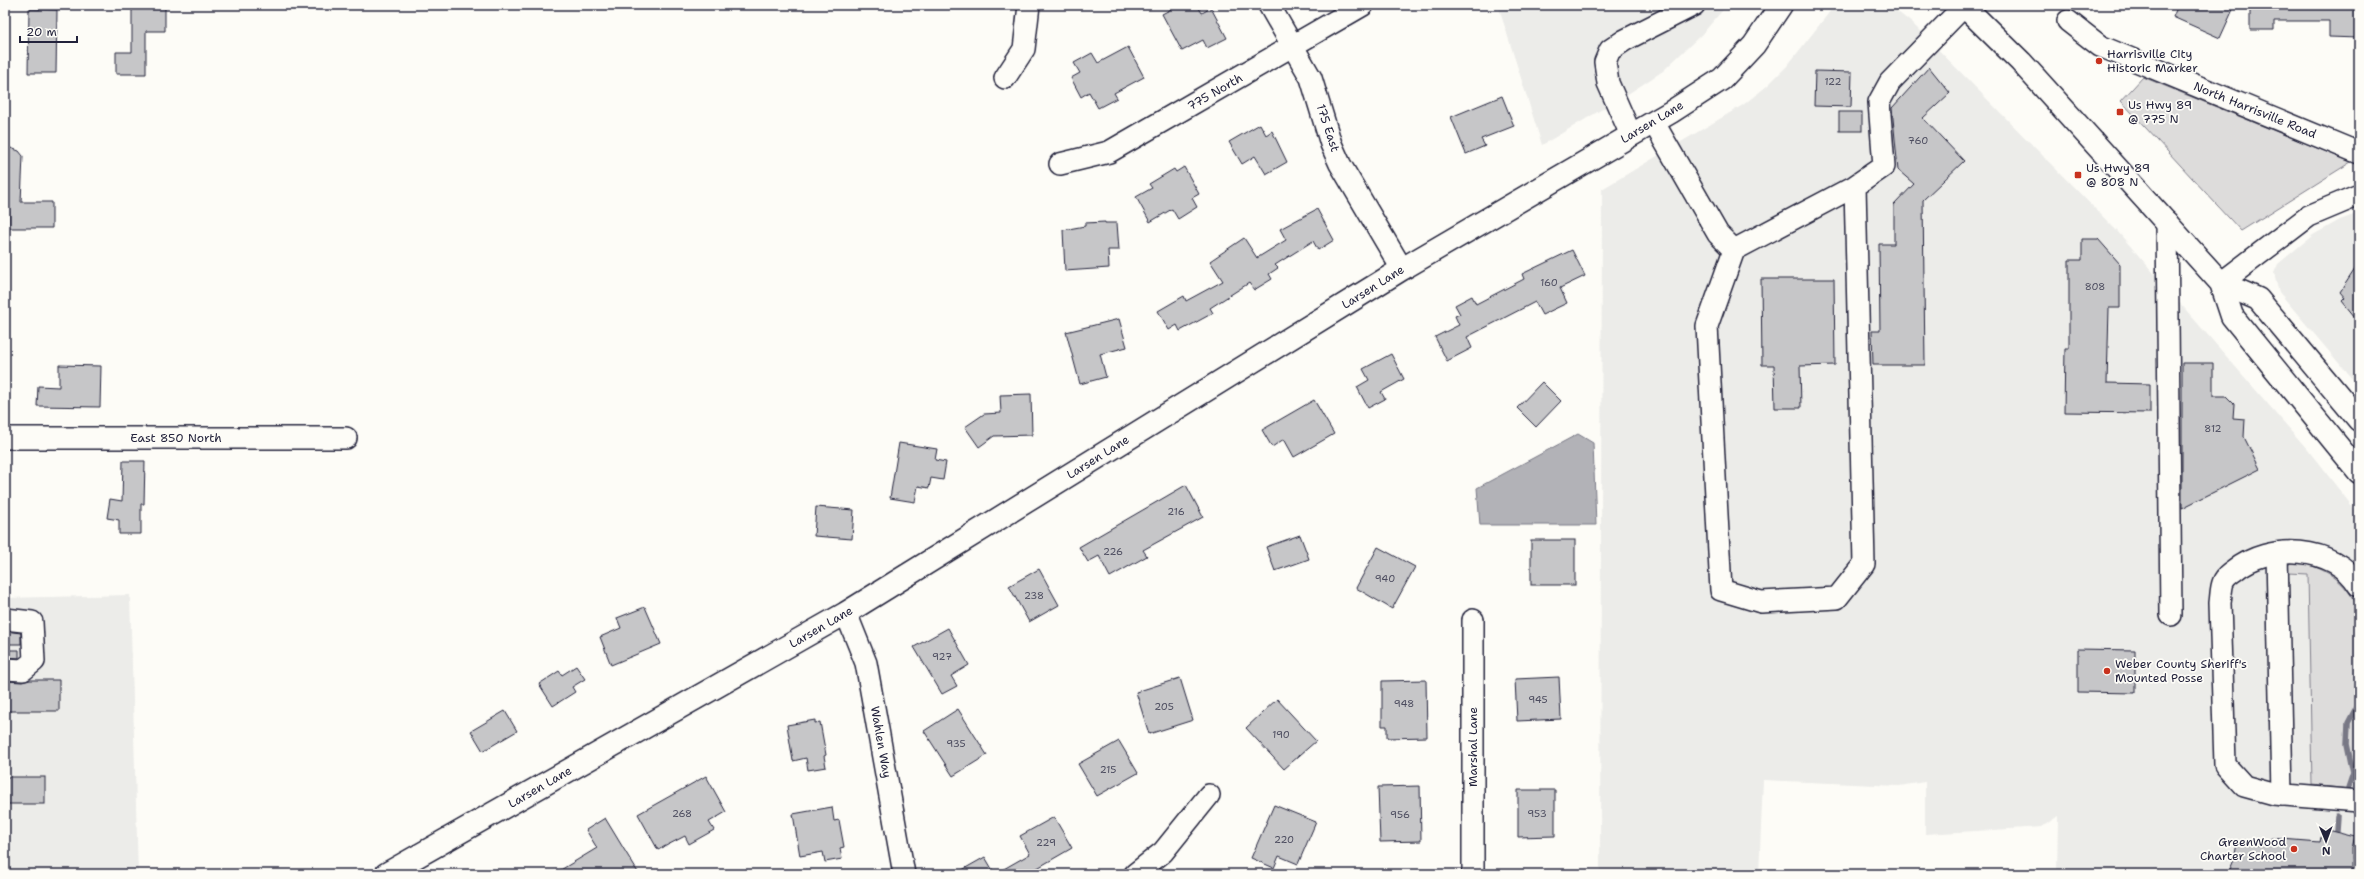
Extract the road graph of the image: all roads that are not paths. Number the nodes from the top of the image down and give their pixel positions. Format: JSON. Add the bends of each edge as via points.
{"nodes":[{"id":1,"x":1029,"y":5,"type":"edge"},
{"id":2,"x":1269,"y":5,"type":"edge"},
{"id":3,"x":1363,"y":5,"type":"edge"},
{"id":4,"x":1694,"y":5,"type":"edge"},
{"id":5,"x":1781,"y":5,"type":"edge"},
{"id":6,"x":1963,"y":5,"type":"edge"},
{"id":7,"x":2068,"y":21,"type":"dead end"},
{"id":8,"x":1294,"y":46,"type":"junction"},
{"id":9,"x":1005,"y":78,"type":"dead end"},
{"id":10,"x":1654,"y":123,"type":"junction"},
{"id":11,"x":1631,"y":135,"type":"junction"},
{"id":12,"x":2359,"y":152,"type":"edge"},
{"id":13,"x":1060,"y":164,"type":"dead end"},
{"id":14,"x":1855,"y":186,"type":"junction"},
{"id":15,"x":2359,"y":196,"type":"edge"},
{"id":16,"x":2167,"y":222,"type":"junction"},
{"id":17,"x":1734,"y":250,"type":"junction"},
{"id":18,"x":1402,"y":269,"type":"junction"},
{"id":19,"x":2221,"y":283,"type":"junction"},
{"id":20,"x":2359,"y":420,"type":"edge"},
{"id":21,"x":5,"y":438,"type":"edge"},
{"id":22,"x":346,"y":438,"type":"dead end"},
{"id":23,"x":2359,"y":472,"type":"edge"},
{"id":24,"x":2278,"y":553,"type":"junction"},
{"id":25,"x":2359,"y":586,"type":"edge"},
{"id":26,"x":846,"y":613,"type":"junction"},
{"id":27,"x":2170,"y":615,"type":"dead end"},
{"id":28,"x":5,"y":619,"type":"edge"},
{"id":29,"x":1473,"y":620,"type":"dead end"},
{"id":30,"x":5,"y":669,"type":"edge"},
{"id":31,"x":1209,"y":795,"type":"dead end"},
{"id":32,"x":2282,"y":795,"type":"junction"},
{"id":33,"x":2359,"y":801,"type":"edge"},
{"id":34,"x":386,"y":874,"type":"edge"},
{"id":35,"x":904,"y":874,"type":"edge"},
{"id":36,"x":1135,"y":874,"type":"edge"},
{"id":37,"x":1473,"y":874,"type":"edge"}],
"edges":[{"from":1,"to":9,"type":"street","via":[[1024,49]]},
{"from":2,"to":8,"type":"street","name":"175 East"},
{"from":3,"to":8,"type":"street","name":"775 North"},
{"from":4,"to":11,"type":"street","via":[[1624,40],[1610,50],[1605,62],[1608,83]]},
{"from":5,"to":10,"type":"main road","name":"Larsen Lane","via":[[1754,45],[1722,79]]},
{"from":6,"to":14,"type":"street","via":[[1890,82],[1879,102],[1884,166]]},
{"from":6,"to":16,"type":"main road","via":[[2021,62]]},
{"from":7,"to":12,"type":"street","name":"North Harrisville Road","via":[[2100,46]]},
{"from":8,"to":13,"type":"street","name":"775 North","via":[[1109,152]]},
{"from":8,"to":18,"type":"street","name":"175 East","via":[[1311,78],[1331,144],[1340,164]]},
{"from":10,"to":11,"type":"main road","name":"Larsen Lane"},
{"from":10,"to":17,"type":"street","via":[[1718,234]]},
{"from":11,"to":18,"type":"main road","name":"Larsen Lane"},
{"from":14,"to":17,"type":"street"},
{"from":14,"to":17,"type":"street","via":[[1864,564],[1837,598],[1761,602],[1721,590],[1707,326]]},
{"from":15,"to":19,"type":"street","via":[[2309,216]]},
{"from":16,"to":19,"type":"main road"},
{"from":16,"to":27,"type":"street"},
{"from":18,"to":26,"type":"main road","name":"Larsen Lane"},
{"from":19,"to":20,"type":"main road","via":[[2258,299]]},
{"from":19,"to":23,"type":"main road","via":[[2232,316]]},
{"from":21,"to":22,"type":"street","name":"East 850 North"},
{"from":24,"to":25,"type":"street","via":[[2306,552],[2337,564]]},
{"from":24,"to":32,"type":"street"},
{"from":24,"to":32,"type":"street","via":[[2272,552],[2244,562],[2224,579],[2220,603],[2225,765],[2244,786]]},
{"from":26,"to":34,"type":"main road","name":"Larsen Lane"},
{"from":26,"to":35,"type":"street","name":"Wahlen Way","via":[[866,663]]},
{"from":28,"to":30,"type":"street","via":[[32,622],[34,661],[23,670]]},
{"from":29,"to":37,"type":"street","name":"Marshal Lane"},
{"from":31,"to":36,"type":"street","via":[[1163,852]]},
{"from":32,"to":33,"type":"street"}]}
